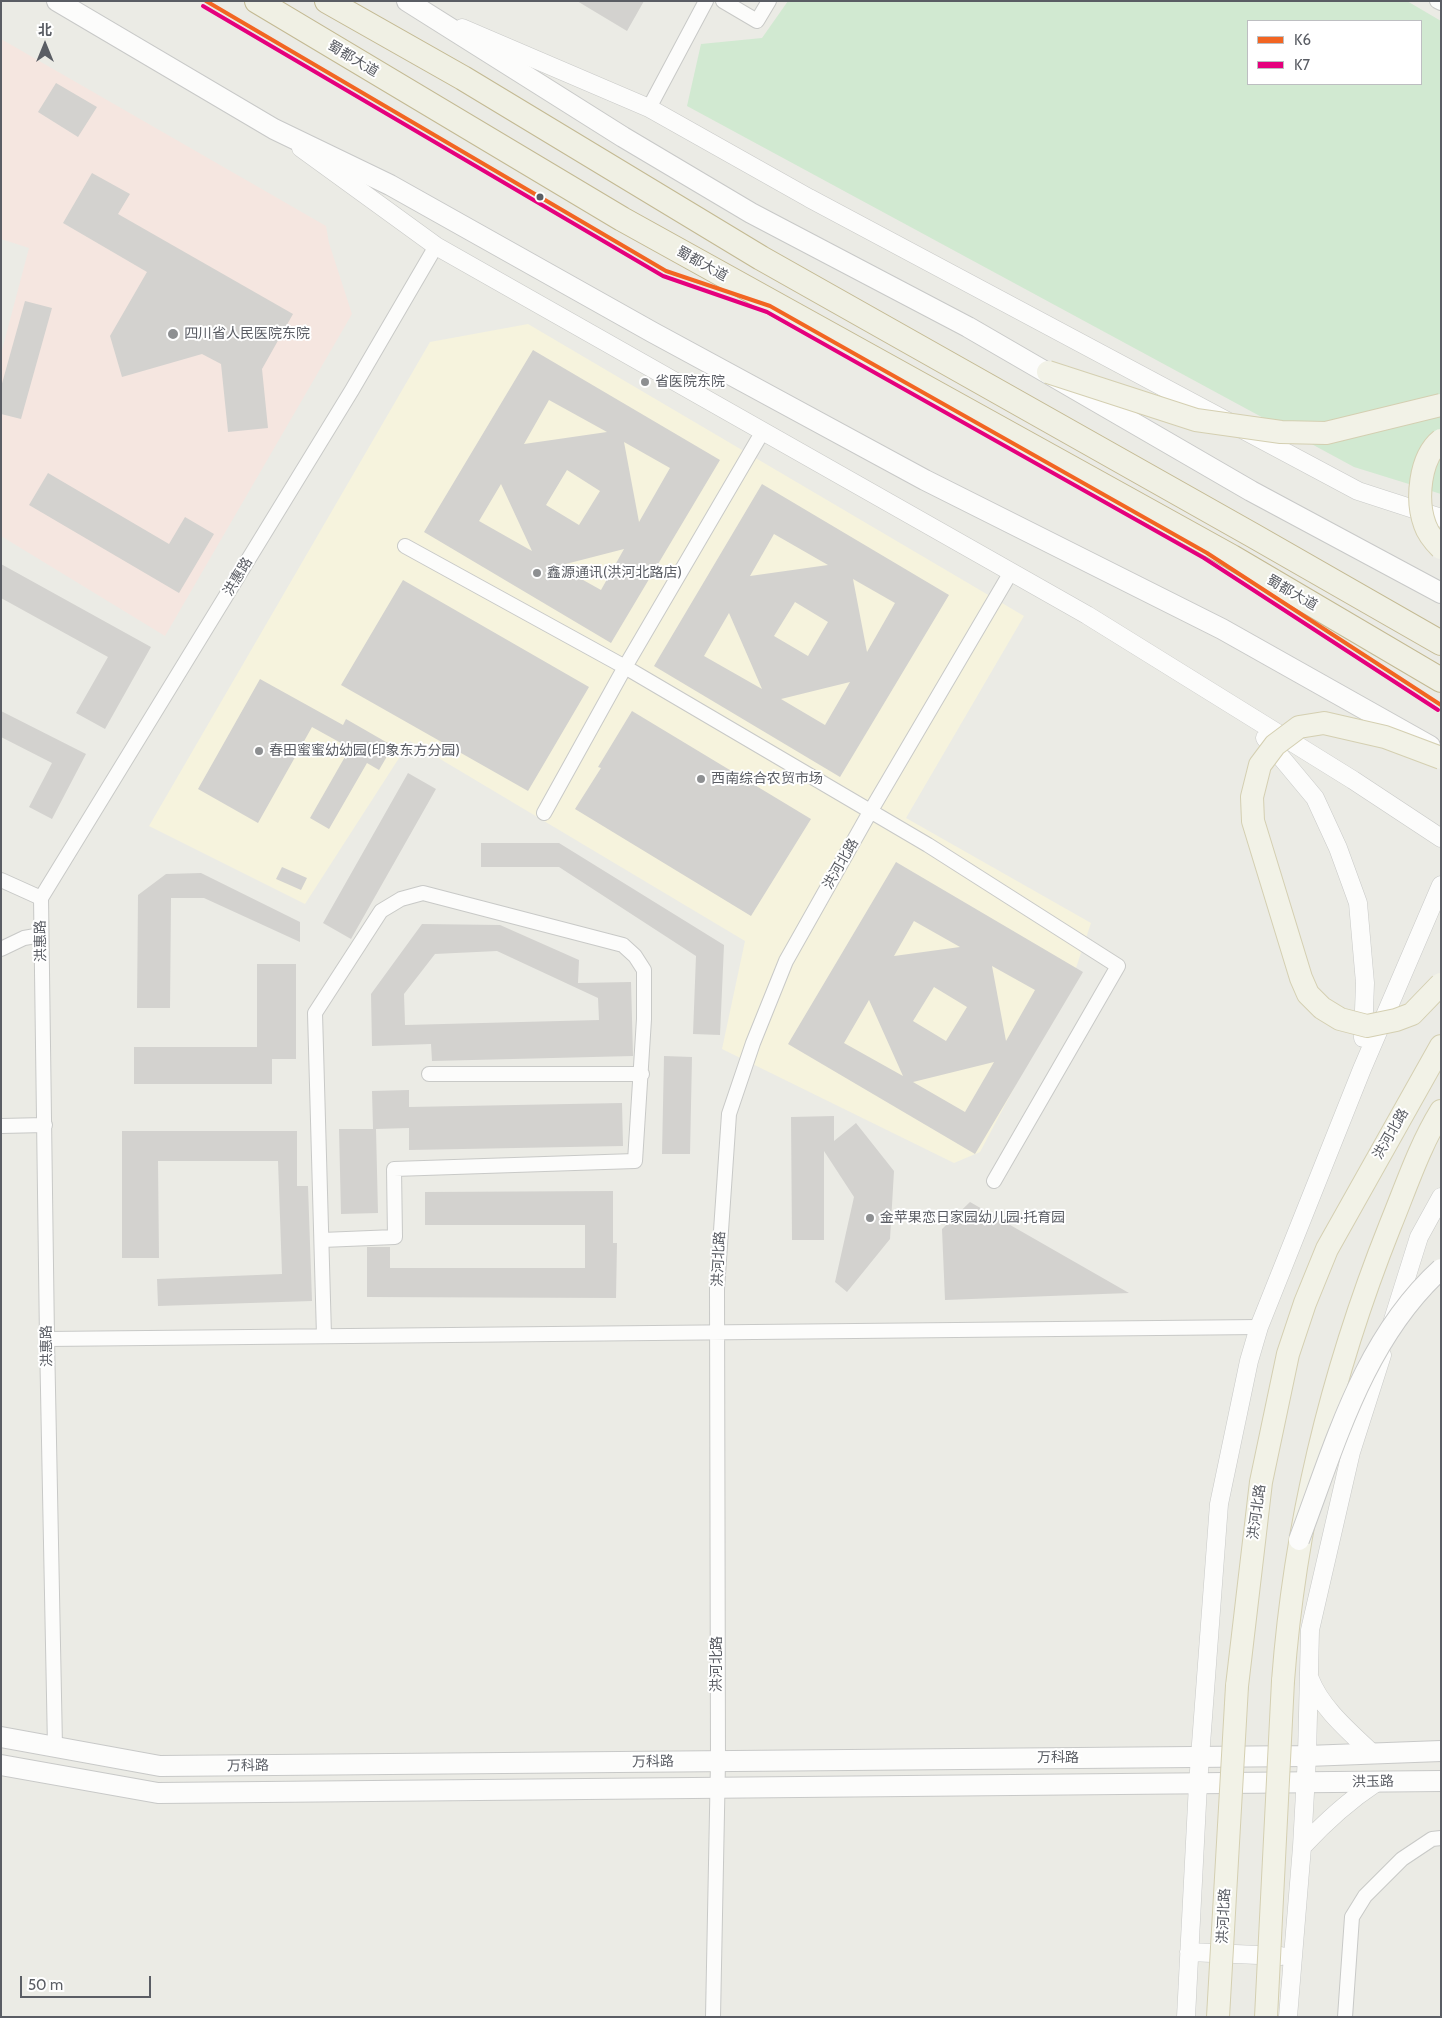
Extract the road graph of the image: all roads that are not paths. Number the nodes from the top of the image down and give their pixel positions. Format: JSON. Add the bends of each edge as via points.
{"nodes":[{"id":1,"x":57,"y":1,"type":"edge"},
{"id":2,"x":257,"y":1,"type":"edge"},
{"id":3,"x":327,"y":1,"type":"edge"},
{"id":4,"x":407,"y":1,"type":"edge"},
{"id":5,"x":706,"y":1,"type":"edge"},
{"id":6,"x":723,"y":1,"type":"edge"},
{"id":7,"x":770,"y":1,"type":"edge"},
{"id":8,"x":1437,"y":1,"type":"edge"},
{"id":9,"x":1441,"y":3,"type":"edge"},
{"id":10,"x":424,"y":12,"type":"junction"},
{"id":11,"x":649,"y":108,"type":"junction"},
{"id":12,"x":274,"y":129,"type":"junction"},
{"id":13,"x":436,"y":246,"type":"junction"},
{"id":14,"x":1048,"y":372,"type":"junction"},
{"id":15,"x":1441,"y":405,"type":"edge"},
{"id":16,"x":763,"y":431,"type":"junction"},
{"id":17,"x":1441,"y":440,"type":"edge"},
{"id":18,"x":1441,"y":518,"type":"edge"},
{"id":19,"x":405,"y":546,"type":"dead end"},
{"id":20,"x":1441,"y":548,"type":"edge"},
{"id":21,"x":1011,"y":572,"type":"junction"},
{"id":22,"x":1441,"y":593,"type":"edge"},
{"id":23,"x":1441,"y":643,"type":"edge"},
{"id":24,"x":625,"y":667,"type":"junction"},
{"id":25,"x":1441,"y":680,"type":"edge"},
{"id":26,"x":1244,"y":712,"type":"junction"},
{"id":27,"x":1441,"y":752,"type":"edge"},
{"id":28,"x":1441,"y":758,"type":"edge"},
{"id":29,"x":870,"y":812,"type":"junction"},
{"id":30,"x":544,"y":813,"type":"dead end"},
{"id":31,"x":1441,"y":838,"type":"edge"},
{"id":32,"x":1,"y":880,"type":"edge"},
{"id":33,"x":1441,"y":885,"type":"edge"},
{"id":34,"x":41,"y":898,"type":"junction"},
{"id":35,"x":41,"y":935,"type":"junction"},
{"id":36,"x":1,"y":949,"type":"edge"},
{"id":37,"x":1441,"y":984,"type":"edge"},
{"id":38,"x":1441,"y":1046,"type":"edge"},
{"id":39,"x":1362,"y":1069,"type":"junction"},
{"id":40,"x":429,"y":1074,"type":"dead end"},
{"id":41,"x":642,"y":1074,"type":"junction"},
{"id":42,"x":1441,"y":1112,"type":"edge"},
{"id":43,"x":45,"y":1125,"type":"junction"},
{"id":44,"x":1,"y":1126,"type":"edge"},
{"id":45,"x":994,"y":1180,"type":"dead end"},
{"id":46,"x":1441,"y":1197,"type":"edge"},
{"id":47,"x":322,"y":1240,"type":"junction"},
{"id":48,"x":1441,"y":1269,"type":"edge"},
{"id":49,"x":1259,"y":1326,"type":"junction"},
{"id":50,"x":717,"y":1332,"type":"junction"},
{"id":51,"x":324,"y":1336,"type":"junction"},
{"id":52,"x":47,"y":1339,"type":"junction"},
{"id":53,"x":1299,"y":1540,"type":"junction"},
{"id":54,"x":1309,"y":1677,"type":"junction"},
{"id":55,"x":1,"y":1737,"type":"edge"},
{"id":56,"x":56,"y":1747,"type":"junction"},
{"id":57,"x":1441,"y":1751,"type":"edge"},
{"id":58,"x":1373,"y":1754,"type":"junction"},
{"id":59,"x":1307,"y":1756,"type":"junction"},
{"id":60,"x":1200,"y":1757,"type":"junction"},
{"id":61,"x":718,"y":1761,"type":"junction"},
{"id":62,"x":1,"y":1765,"type":"edge"},
{"id":63,"x":1441,"y":1781,"type":"edge"},
{"id":64,"x":1377,"y":1782,"type":"junction"},
{"id":65,"x":1305,"y":1783,"type":"junction"},
{"id":66,"x":1198,"y":1784,"type":"junction"},
{"id":67,"x":717,"y":1788,"type":"junction"},
{"id":68,"x":1441,"y":1838,"type":"edge"},
{"id":69,"x":1302,"y":1847,"type":"junction"},
{"id":70,"x":1190,"y":1952,"type":"junction"},
{"id":71,"x":1292,"y":1957,"type":"junction"},
{"id":72,"x":713,"y":2017,"type":"edge"},
{"id":73,"x":1186,"y":2017,"type":"edge"},
{"id":74,"x":1218,"y":2017,"type":"edge"},
{"id":75,"x":1266,"y":2017,"type":"edge"},
{"id":76,"x":1288,"y":2017,"type":"edge"},
{"id":77,"x":1345,"y":2017,"type":"edge"}],
"edges":[{"from":1,"to":12,"type":"main road"},
{"from":2,"to":25,"type":"highway","name":"蜀都大道","via":[[622,219],[1232,557]]},
{"from":3,"to":23,"type":"highway","via":[[463,78],[761,258]]},
{"from":4,"to":10,"type":"main road"},
{"from":5,"to":11,"type":"street"},
{"from":6,"to":7,"type":"street","via":[[757,21]]},
{"from":8,"to":9,"type":"street"},
{"from":10,"to":11,"type":"street"},
{"from":10,"to":14,"type":"main road","via":[[623,137],[752,213]]},
{"from":11,"to":18,"type":"street","via":[[809,198],[1358,491]]},
{"from":12,"to":13,"type":"street"},
{"from":12,"to":27,"type":"main road","via":[[390,185],[925,480],[1222,629]]},
{"from":13,"to":16,"type":"street"},
{"from":13,"to":34,"type":"street","name":"洪惠路","via":[[342,407]]},
{"from":14,"to":15,"type":"main road","bridge":true,"via":[[1196,420],[1281,432],[1326,433]]},
{"from":14,"to":22,"type":"main road","bridge":true,"via":[[1251,490]]},
{"from":16,"to":21,"type":"street"},
{"from":16,"to":24,"type":"street"},
{"from":17,"to":20,"type":"main road","bridge":true,"via":[[1424,466],[1419,496],[1425,526]]},
{"from":19,"to":24,"type":"street"},
{"from":21,"to":26,"type":"street"},
{"from":21,"to":29,"type":"street","name":"洪河北路"},
{"from":24,"to":29,"type":"street"},
{"from":24,"to":30,"type":"street"},
{"from":26,"to":31,"type":"street"},
{"from":26,"to":39,"type":"street","via":[[1314,798],[1338,848],[1358,903],[1365,983]]},
{"from":28,"to":37,"type":"main road","bridge":true,"via":[[1385,737],[1324,723],[1299,727],[1275,745],[1260,765],[1252,797],[1253,821],[1301,978],[1308,994],[1322,1008],[1340,1019],[1367,1026],[1412,1014]]},
{"from":29,"to":45,"type":"street","via":[[1118,966]]},
{"from":29,"to":50,"type":"street","name":"洪河北路","via":[[786,960],[729,1114]]},
{"from":32,"to":34,"type":"street"},
{"from":33,"to":39,"type":"street"},
{"from":34,"to":35,"type":"street","name":"洪惠路"},
{"from":35,"to":36,"type":"street","via":[[24,938]]},
{"from":35,"to":43,"type":"street","name":"洪惠路"},
{"from":38,"to":74,"type":"main road","name":"洪河北路","bridge":true,"via":[[1327,1250],[1288,1354],[1277,1399],[1260,1491],[1238,1686]]},
{"from":39,"to":49,"type":"street"},
{"from":40,"to":41,"type":"street"},
{"from":41,"to":47,"type":"street","via":[[636,1161],[394,1169],[395,1237]]},
{"from":41,"to":47,"type":"street","via":[[644,970],[623,945],[423,893],[401,899],[381,911],[315,1012]]},
{"from":42,"to":53,"type":"main road","bridge":true,"via":[[1426,1136],[1371,1274],[1340,1367]]},
{"from":43,"to":44,"type":"street"},
{"from":43,"to":52,"type":"street","name":"洪惠路"},
{"from":46,"to":54,"type":"street","via":[[1419,1237],[1351,1452],[1310,1630]]},
{"from":47,"to":51,"type":"street"},
{"from":48,"to":53,"type":"main road","bridge":true,"via":[[1426,1283],[1379,1345],[1354,1394]]},
{"from":49,"to":50,"type":"street"},
{"from":49,"to":60,"type":"street","via":[[1219,1504]]},
{"from":50,"to":51,"type":"street"},
{"from":50,"to":61,"type":"street","name":"洪河北路"},
{"from":51,"to":52,"type":"street"},
{"from":52,"to":56,"type":"street","name":"洪惠路"},
{"from":53,"to":75,"type":"main road","bridge":true,"via":[[1286,1633]]},
{"from":54,"to":58,"type":"street","via":[[1315,1693]]},
{"from":54,"to":59,"type":"street"},
{"from":55,"to":56,"type":"main road","name":"万科路"},
{"from":56,"to":61,"type":"main road","name":"万科路","via":[[160,1766]]},
{"from":57,"to":58,"type":"main road","name":"洪玉路"},
{"from":58,"to":59,"type":"main road","name":"洪玉路"},
{"from":59,"to":60,"type":"main road","name":"万科路"},
{"from":59,"to":65,"type":"street"},
{"from":60,"to":61,"type":"main road","name":"万科路"},
{"from":60,"to":66,"type":"street"},
{"from":61,"to":67,"type":"street","name":"洪河北路"},
{"from":62,"to":67,"type":"main road","name":"万科路","via":[[158,1793]]},
{"from":63,"to":64,"type":"main road","name":"洪玉路"},
{"from":64,"to":65,"type":"main road","name":"洪玉路"},
{"from":64,"to":69,"type":"street","via":[[1336,1812]]},
{"from":65,"to":66,"type":"main road","name":"万科路"},
{"from":65,"to":69,"type":"street"},
{"from":66,"to":67,"type":"main road","name":"万科路"},
{"from":66,"to":70,"type":"street"},
{"from":67,"to":72,"type":"street","name":"洪河北路"},
{"from":68,"to":77,"type":"street","via":[[1432,1839],[1402,1858],[1364,1896],[1352,1917]]},
{"from":69,"to":71,"type":"street"},
{"from":70,"to":71,"type":"street"},
{"from":70,"to":73,"type":"street"},
{"from":71,"to":76,"type":"street"}]}
